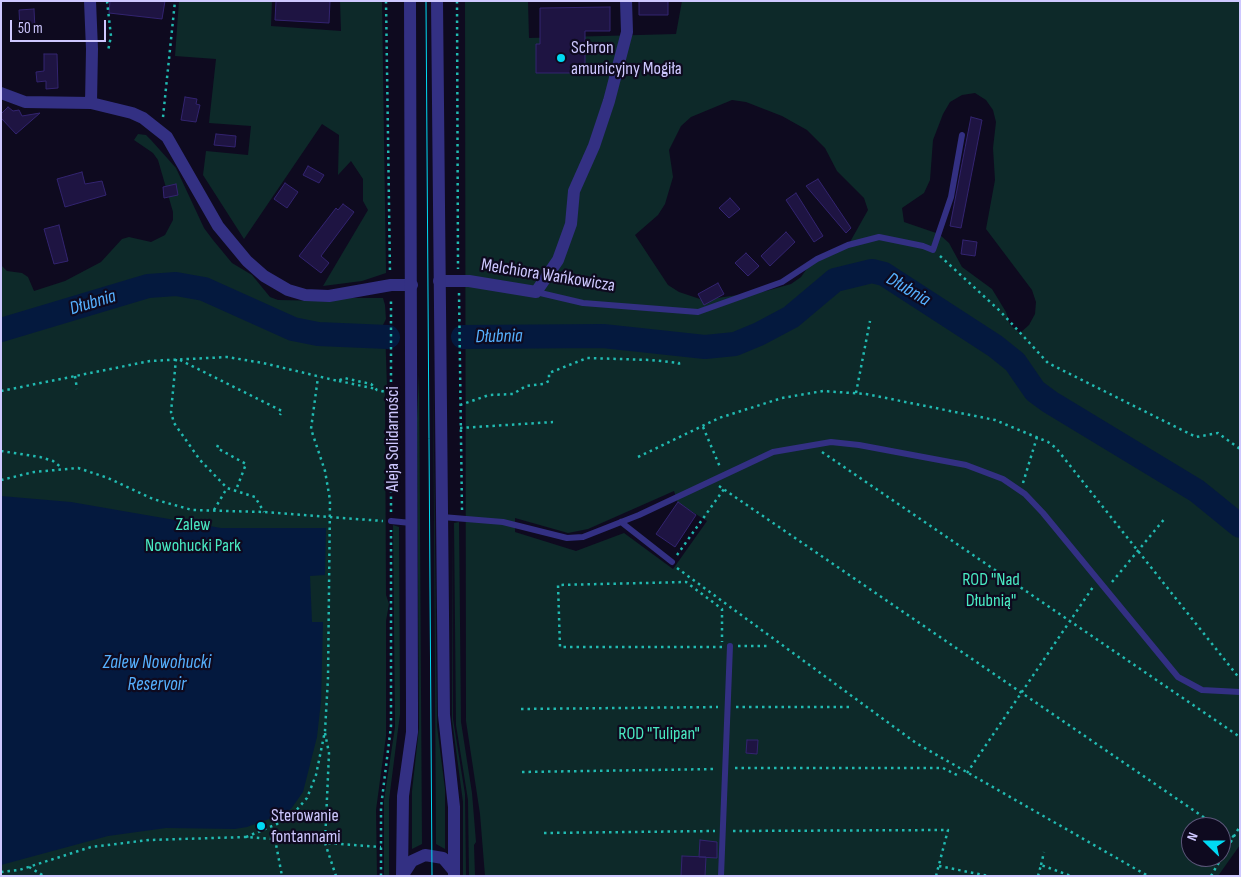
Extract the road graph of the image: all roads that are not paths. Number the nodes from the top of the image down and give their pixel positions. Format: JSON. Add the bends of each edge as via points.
{"nodes":[{"id":1,"x":90,"y":1,"type":"edge"},
{"id":2,"x":410,"y":1,"type":"edge"},
{"id":3,"x":437,"y":1,"type":"edge"},
{"id":4,"x":626,"y":1,"type":"edge"},
{"id":5,"x":1,"y":93,"type":"edge"},
{"id":6,"x":91,"y":103,"type":"junction"},
{"id":7,"x":962,"y":135,"type":"dead end"},
{"id":8,"x":439,"y":281,"type":"junction"},
{"id":9,"x":412,"y":285,"type":"junction"},
{"id":10,"x":536,"y":292,"type":"junction"},
{"id":11,"x":442,"y":517,"type":"junction"},
{"id":12,"x":391,"y":521,"type":"road end"},
{"id":13,"x":621,"y":522,"type":"junction"},
{"id":14,"x":411,"y":523,"type":"junction"},
{"id":15,"x":674,"y":564,"type":"road end"},
{"id":16,"x":730,"y":646,"type":"road end"},
{"id":17,"x":1240,"y":692,"type":"edge"},
{"id":18,"x":454,"y":873,"type":"edge"},
{"id":19,"x":402,"y":876,"type":"edge"},
{"id":20,"x":722,"y":876,"type":"edge"}],
"edges":[{"from":1,"to":6,"type":"street"},
{"from":2,"to":9,"type":"street","name":"Aleja Solidarności"},
{"from":3,"to":8,"type":"street"},
{"from":4,"to":10,"type":"street","via":[[628,32],[600,128],[574,191],[571,224],[558,260]]},
{"from":5,"to":6,"type":"street","via":[[25,102]]},
{"from":6,"to":9,"type":"street","via":[[132,113],[166,137],[218,226],[247,260],[276,284],[305,295],[329,296],[391,285]]},
{"from":7,"to":10,"type":"lane","name":"Melchiora Wańkowicza","via":[[952,197],[933,250],[879,237],[848,245],[817,259],[782,282],[698,312],[583,304]]},
{"from":8,"to":10,"type":"street","name":"Melchiora Wańkowicza","via":[[469,281]]},
{"from":8,"to":11,"type":"street"},
{"from":9,"to":14,"type":"street","name":"Aleja Solidarności"},
{"from":11,"to":13,"type":"lane","via":[[502,522],[567,538],[583,536]]},
{"from":11,"to":18,"type":"street","via":[[444,715],[454,807]]},
{"from":12,"to":14,"type":"lane"},
{"from":13,"to":15,"type":"lane"},
{"from":13,"to":17,"type":"lane","via":[[773,452],[811,445],[831,442],[859,445],[966,466],[1003,478],[1058,528],[1178,677],[1202,690]]},
{"from":14,"to":19,"type":"street","name":"Aleja Solidarności","via":[[412,732],[403,796]]},
{"from":16,"to":20,"type":"lane"},
{"from":18,"to":19,"type":"street","via":[[443,858],[425,855],[412,860]]}]}
